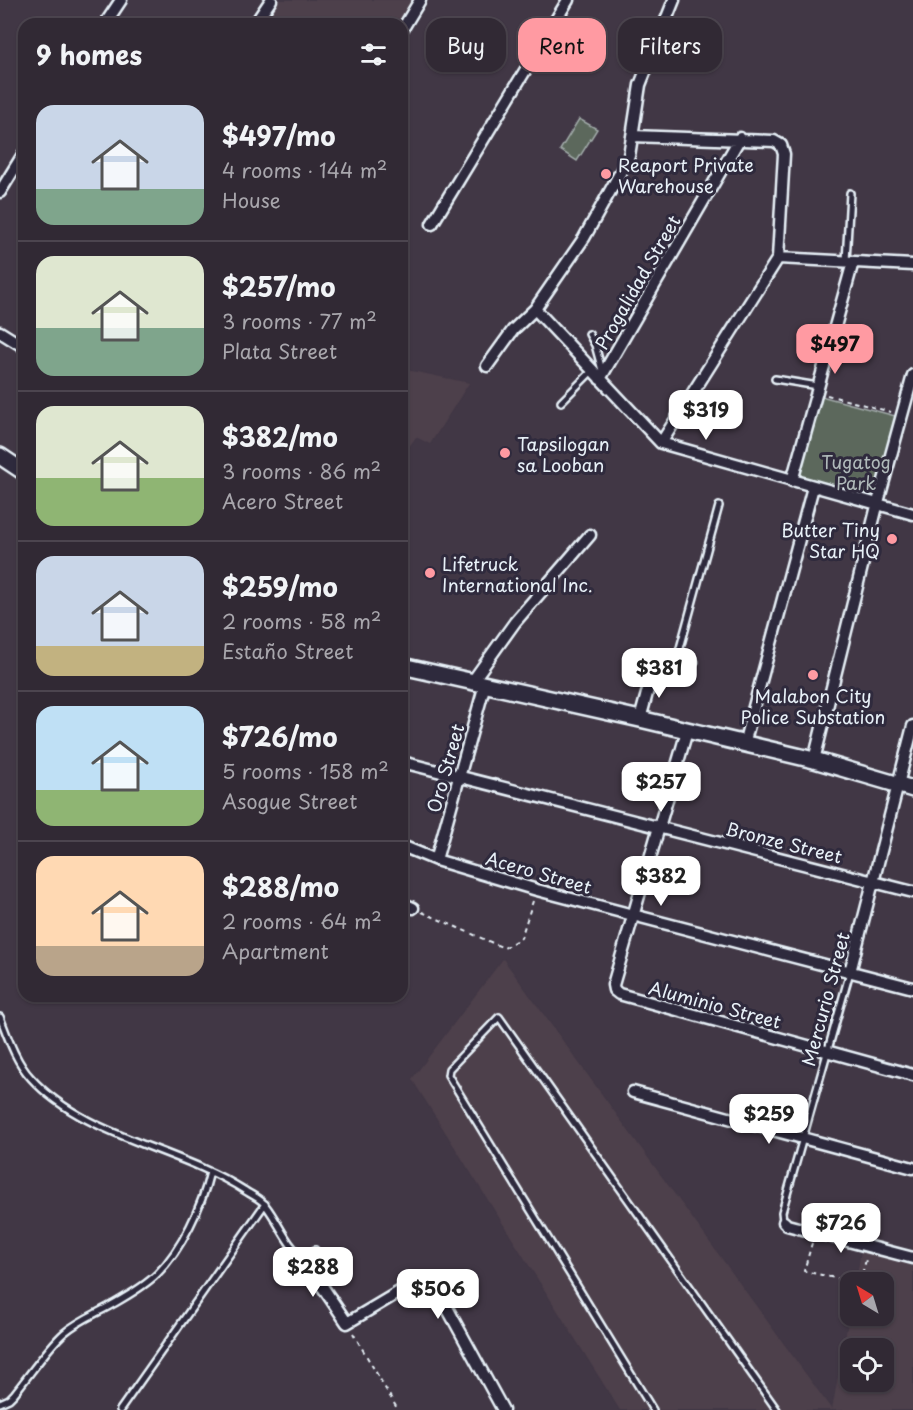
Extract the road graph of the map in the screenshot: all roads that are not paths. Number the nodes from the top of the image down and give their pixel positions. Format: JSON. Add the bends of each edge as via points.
{"nodes":[{"id":1,"x":121,"y":0,"type":"edge"},
{"id":2,"x":271,"y":0,"type":"edge"},
{"id":3,"x":420,"y":0,"type":"edge"},
{"id":4,"x":568,"y":0,"type":"edge"},
{"id":5,"x":674,"y":0,"type":"edge"},
{"id":6,"x":109,"y":18,"type":"edge"},
{"id":7,"x":259,"y":18,"type":"edge"},
{"id":8,"x":408,"y":20,"type":"edge"},
{"id":9,"x":632,"y":135,"type":"junction"},
{"id":10,"x":740,"y":138,"type":"junction"},
{"id":11,"x":18,"y":173,"type":"edge"},
{"id":12,"x":0,"y":192,"type":"edge"},
{"id":13,"x":850,"y":193,"type":"dead end"},
{"id":14,"x":432,"y":224,"type":"dead end"},
{"id":15,"x":778,"y":258,"type":"junction"},
{"id":16,"x":850,"y":261,"type":"junction"},
{"id":17,"x":913,"y":265,"type":"edge"},
{"id":18,"x":535,"y":309,"type":"junction"},
{"id":19,"x":0,"y":332,"type":"edge"},
{"id":20,"x":589,"y":334,"type":"dead end"},
{"id":21,"x":18,"y":343,"type":"edge"},
{"id":22,"x":487,"y":366,"type":"dead end"},
{"id":23,"x":598,"y":375,"type":"junction"},
{"id":24,"x":913,"y":375,"type":"edge"},
{"id":25,"x":775,"y":379,"type":"dead end"},
{"id":26,"x":817,"y":389,"type":"junction"},
{"id":27,"x":561,"y":402,"type":"dead end"},
{"id":28,"x":661,"y":443,"type":"junction"},
{"id":29,"x":0,"y":456,"type":"edge"},
{"id":30,"x":18,"y":468,"type":"edge"},
{"id":31,"x":792,"y":481,"type":"junction"},
{"id":32,"x":813,"y":487,"type":"junction"},
{"id":33,"x":719,"y":506,"type":"dead end"},
{"id":34,"x":877,"y":506,"type":"junction"},
{"id":35,"x":913,"y":514,"type":"edge"},
{"id":36,"x":590,"y":535,"type":"dead end"},
{"id":37,"x":677,"y":659,"type":"junction"},
{"id":38,"x":692,"y":662,"type":"dead end"},
{"id":39,"x":408,"y":667,"type":"edge"},
{"id":40,"x":479,"y":683,"type":"junction"},
{"id":41,"x":640,"y":719,"type":"junction"},
{"id":42,"x":913,"y":726,"type":"edge"},
{"id":43,"x":687,"y":731,"type":"junction"},
{"id":44,"x":744,"y":744,"type":"junction"},
{"id":45,"x":814,"y":760,"type":"junction"},
{"id":46,"x":408,"y":763,"type":"edge"},
{"id":47,"x":460,"y":776,"type":"junction"},
{"id":48,"x":897,"y":784,"type":"junction"},
{"id":49,"x":913,"y":789,"type":"edge"},
{"id":50,"x":659,"y":827,"type":"junction"},
{"id":51,"x":408,"y":848,"type":"edge"},
{"id":52,"x":436,"y":860,"type":"junction"},
{"id":53,"x":872,"y":882,"type":"junction"},
{"id":54,"x":913,"y":892,"type":"edge"},
{"id":55,"x":633,"y":915,"type":"junction"},
{"id":56,"x":850,"y":972,"type":"junction"},
{"id":57,"x":913,"y":988,"type":"edge"},
{"id":58,"x":0,"y":1017,"type":"edge"},
{"id":59,"x":828,"y":1052,"type":"junction"},
{"id":60,"x":913,"y":1075,"type":"edge"},
{"id":61,"x":633,"y":1092,"type":"dead end"},
{"id":62,"x":804,"y":1140,"type":"junction"},
{"id":63,"x":913,"y":1168,"type":"edge"},
{"id":64,"x":210,"y":1172,"type":"junction"},
{"id":65,"x":265,"y":1204,"type":"junction"},
{"id":66,"x":784,"y":1222,"type":"joint"},
{"id":67,"x":315,"y":1250,"type":"dead end"},
{"id":68,"x":913,"y":1257,"type":"edge"},
{"id":69,"x":303,"y":1258,"type":"junction"},
{"id":70,"x":0,"y":1403,"type":"edge"},
{"id":71,"x":120,"y":1410,"type":"edge"},
{"id":72,"x":503,"y":1410,"type":"edge"},
{"id":73,"x":653,"y":1410,"type":"edge"},
{"id":74,"x":777,"y":1410,"type":"edge"}],
"edges":[{"from":1,"to":6,"type":"street"},
{"from":2,"to":7,"type":"street"},
{"from":3,"to":8,"type":"street"},
{"from":4,"to":14,"type":"street"},
{"from":5,"to":9,"type":"street","via":[[640,85]]},
{"from":9,"to":10,"type":"street"},
{"from":9,"to":18,"type":"street","via":[[629,156],[620,176],[584,238]]},
{"from":10,"to":15,"type":"street","via":[[774,141],[781,145],[784,154]]},
{"from":10,"to":23,"type":"street","name":"Progalidad Street"},
{"from":11,"to":12,"type":"street"},
{"from":13,"to":16,"type":"lane"},
{"from":15,"to":16,"type":"street"},
{"from":15,"to":28,"type":"street"},
{"from":16,"to":17,"type":"street"},
{"from":16,"to":26,"type":"street"},
{"from":18,"to":22,"type":"street","via":[[513,330]]},
{"from":18,"to":23,"type":"street"},
{"from":19,"to":21,"type":"street"},
{"from":20,"to":23,"type":"lane","via":[[595,345]]},
{"from":23,"to":27,"type":"lane"},
{"from":23,"to":28,"type":"street"},
{"from":24,"to":34,"type":"street"},
{"from":25,"to":26,"type":"lane"},
{"from":26,"to":31,"type":"street"},
{"from":28,"to":31,"type":"street"},
{"from":29,"to":30,"type":"main road"},
{"from":31,"to":32,"type":"street"},
{"from":32,"to":34,"type":"street"},
{"from":32,"to":44,"type":"street"},
{"from":33,"to":37,"type":"lane"},
{"from":34,"to":35,"type":"street"},
{"from":34,"to":45,"type":"street"},
{"from":36,"to":40,"type":"street","via":[[515,622]]},
{"from":37,"to":38,"type":"street"},
{"from":37,"to":41,"type":"street","via":[[667,658],[655,664]]},
{"from":39,"to":40,"type":"main road"},
{"from":40,"to":41,"type":"main road"},
{"from":40,"to":47,"type":"street","name":"Oro Street"},
{"from":41,"to":43,"type":"main road"},
{"from":42,"to":48,"type":"street","name":"Mercurio Street"},
{"from":43,"to":44,"type":"main road"},
{"from":43,"to":50,"type":"street"},
{"from":44,"to":45,"type":"main road"},
{"from":45,"to":48,"type":"main road"},
{"from":46,"to":47,"type":"street","name":"Bronze Street"},
{"from":47,"to":50,"type":"street","name":"Bronze Street"},
{"from":47,"to":52,"type":"street","name":"Oro Street"},
{"from":48,"to":49,"type":"main road"},
{"from":48,"to":53,"type":"street","name":"Mercurio Street"},
{"from":50,"to":53,"type":"street","name":"Bronze Street"},
{"from":50,"to":55,"type":"street"},
{"from":51,"to":52,"type":"street","name":"Acero Street"},
{"from":52,"to":55,"type":"street","name":"Acero Street"},
{"from":53,"to":54,"type":"street","name":"Bronze Street"},
{"from":53,"to":56,"type":"street","name":"Mercurio Street"},
{"from":55,"to":56,"type":"street","name":"Acero Street"},
{"from":55,"to":59,"type":"street","name":"Aluminio Street","via":[[613,985],[619,994]]},
{"from":56,"to":57,"type":"street","name":"Acero Street"},
{"from":56,"to":59,"type":"lane","name":"Mercurio Street"},
{"from":58,"to":64,"type":"lane","via":[[12,1049],[30,1077],[60,1105]]},
{"from":59,"to":60,"type":"street","name":"Aluminio Street"},
{"from":59,"to":62,"type":"lane","name":"Mercurio Street"},
{"from":61,"to":62,"type":"street"},
{"from":62,"to":63,"type":"street"},
{"from":62,"to":66,"type":"lane","name":"Mercurio Street","via":[[782,1212]]},
{"from":64,"to":65,"type":"lane"},
{"from":64,"to":70,"type":"lane","via":[[188,1230],[156,1276],[63,1334],[14,1394]]},
{"from":65,"to":69,"type":"lane","via":[[293,1250]]},
{"from":65,"to":71,"type":"lane"},
{"from":66,"to":68,"type":"street"},
{"from":67,"to":69,"type":"lane"},
{"from":69,"to":72,"type":"street","via":[[347,1323],[416,1281],[428,1280],[439,1293]]},
{"from":73,"to":74,"type":"lane","via":[[448,1075],[449,1069],[499,1017]]}]}
